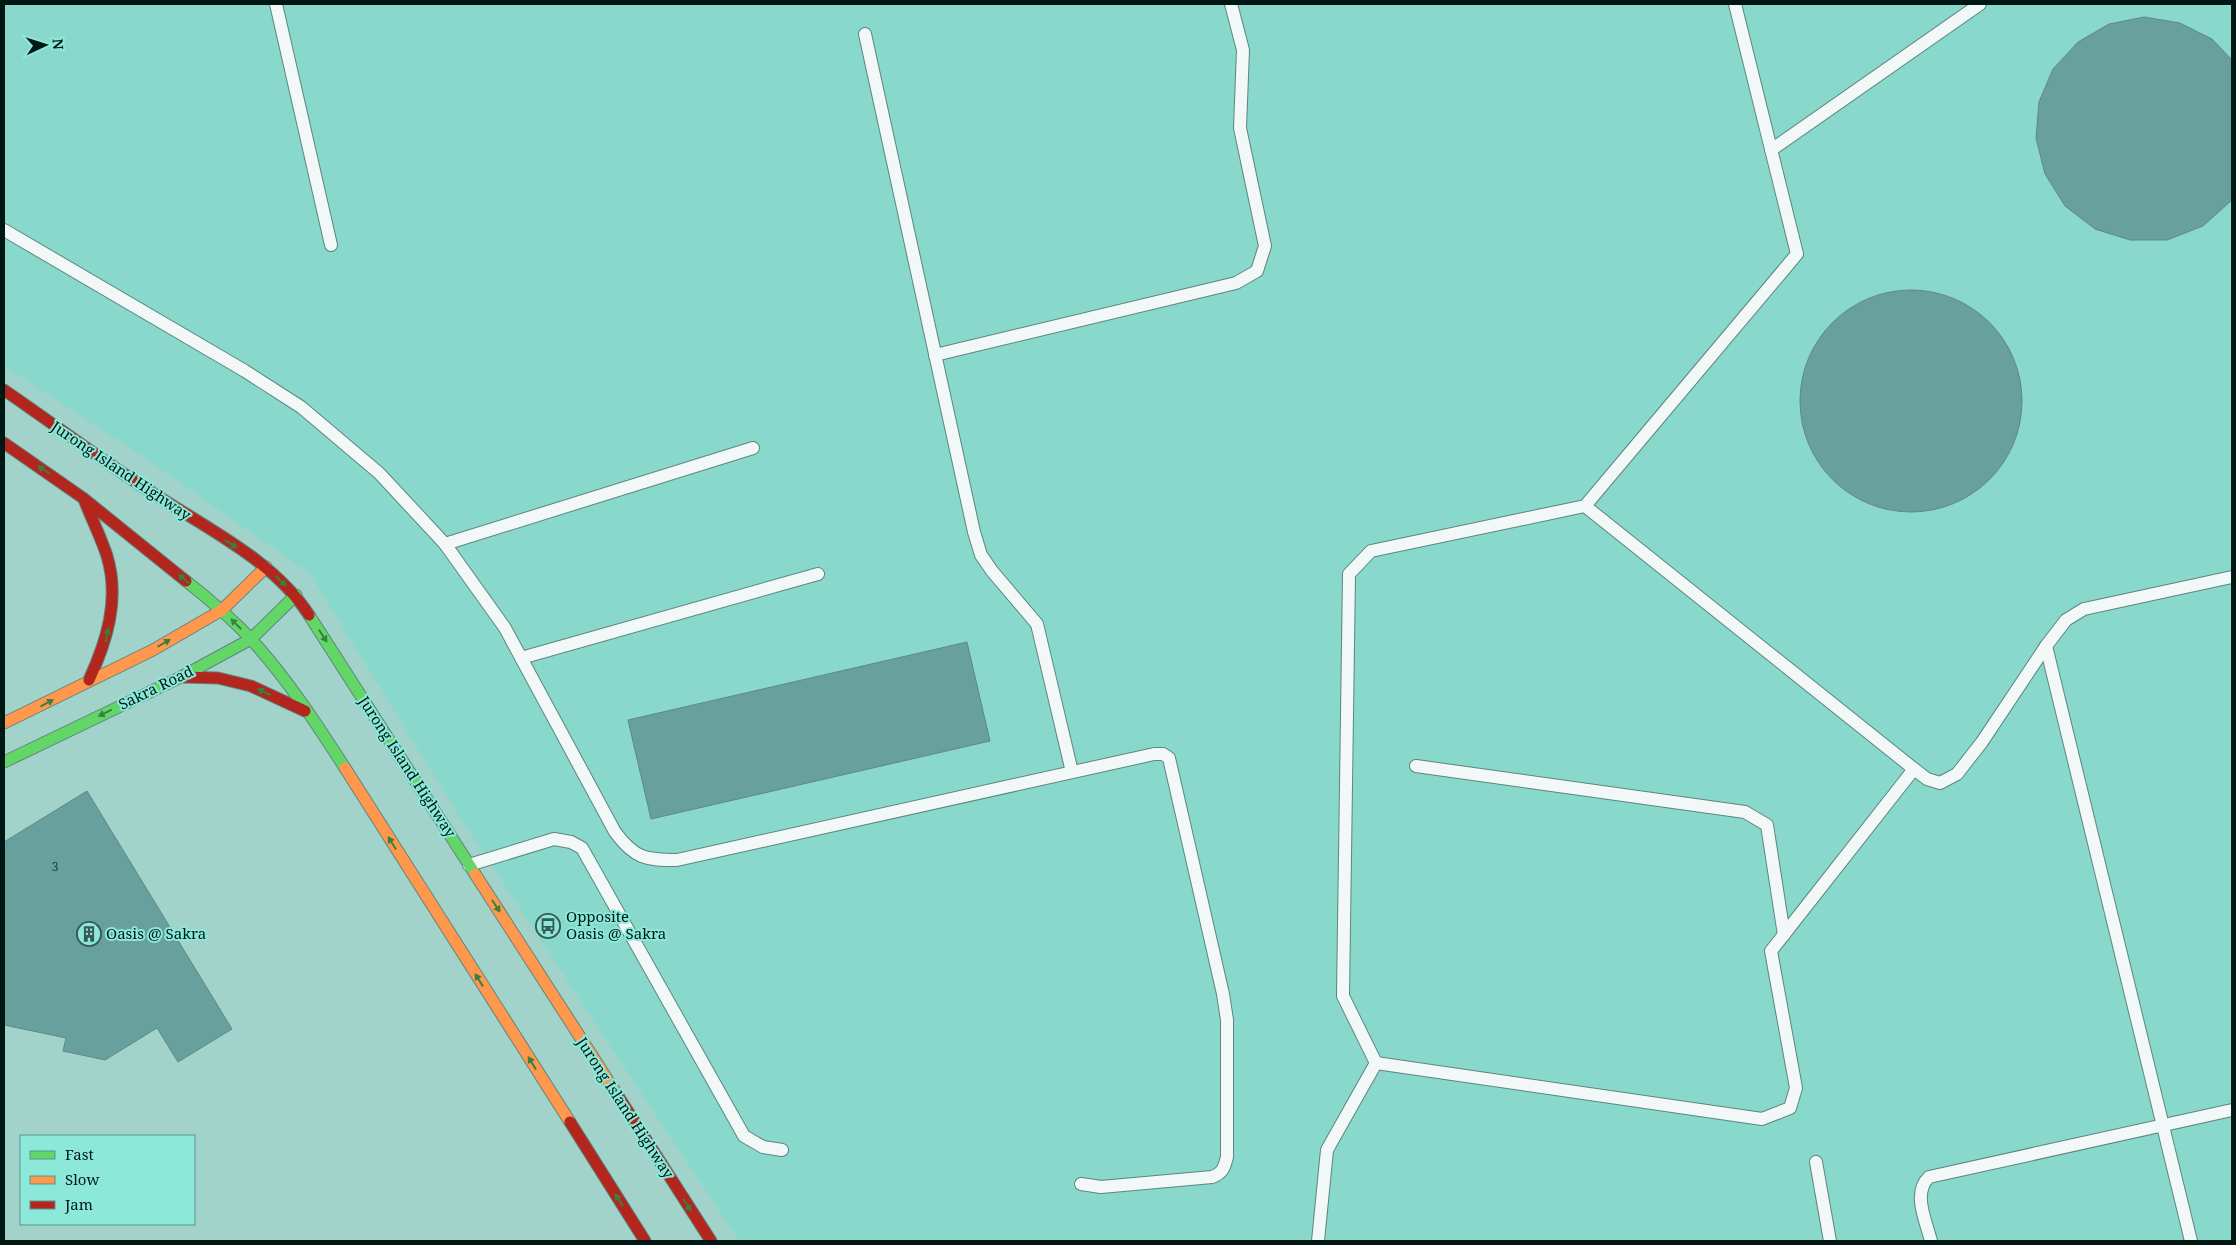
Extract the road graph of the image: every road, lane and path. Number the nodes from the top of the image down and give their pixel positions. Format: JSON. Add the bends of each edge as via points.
{"nodes":[{"id":1,"x":276,"y":4,"type":"edge"},
{"id":2,"x":1231,"y":4,"type":"edge"},
{"id":3,"x":1735,"y":4,"type":"edge"},
{"id":4,"x":1980,"y":4,"type":"edge"},
{"id":5,"x":865,"y":34,"type":"dead end"},
{"id":6,"x":1771,"y":150,"type":"junction"},
{"id":7,"x":4,"y":230,"type":"edge"},
{"id":8,"x":331,"y":245,"type":"dead end"},
{"id":9,"x":935,"y":355,"type":"junction"},
{"id":10,"x":4,"y":390,"type":"edge"},
{"id":11,"x":4,"y":443,"type":"edge"},
{"id":12,"x":753,"y":448,"type":"dead end"},
{"id":13,"x":83,"y":498,"type":"junction"},
{"id":14,"x":1585,"y":506,"type":"junction"},
{"id":15,"x":445,"y":544,"type":"junction"},
{"id":16,"x":266,"y":567,"type":"junction"},
{"id":17,"x":818,"y":574,"type":"dead end"},
{"id":18,"x":2232,"y":577,"type":"edge"},
{"id":19,"x":296,"y":595,"type":"junction"},
{"id":20,"x":222,"y":610,"type":"junction"},
{"id":21,"x":251,"y":638,"type":"junction"},
{"id":22,"x":2046,"y":646,"type":"junction"},
{"id":23,"x":521,"y":658,"type":"junction"},
{"id":24,"x":181,"y":677,"type":"junction"},
{"id":25,"x":89,"y":680,"type":"junction"},
{"id":26,"x":309,"y":712,"type":"junction"},
{"id":27,"x":4,"y":723,"type":"edge"},
{"id":28,"x":4,"y":762,"type":"edge"},
{"id":29,"x":1416,"y":766,"type":"dead end"},
{"id":30,"x":1914,"y":769,"type":"junction"},
{"id":31,"x":1072,"y":772,"type":"junction"},
{"id":32,"x":469,"y":865,"type":"junction"},
{"id":33,"x":1784,"y":935,"type":"junction"},
{"id":34,"x":1376,"y":1063,"type":"junction"},
{"id":35,"x":2232,"y":1110,"type":"edge"},
{"id":36,"x":2163,"y":1126,"type":"junction"},
{"id":37,"x":782,"y":1150,"type":"dead end"},
{"id":38,"x":1816,"y":1162,"type":"dead end"},
{"id":39,"x":1081,"y":1184,"type":"dead end"},
{"id":40,"x":645,"y":1241,"type":"edge"},
{"id":41,"x":710,"y":1241,"type":"edge"},
{"id":42,"x":1318,"y":1241,"type":"edge"},
{"id":43,"x":1830,"y":1241,"type":"edge"},
{"id":44,"x":1931,"y":1241,"type":"edge"},
{"id":45,"x":2191,"y":1241,"type":"edge"}],
"edges":[{"from":1,"to":8,"type":"lane"},
{"from":2,"to":9,"type":"lane","via":[[1243,50],[1240,128],[1265,246],[1257,271],[1236,284]]},
{"from":3,"to":6,"type":"lane"},
{"from":4,"to":6,"type":"lane"},
{"from":5,"to":9,"type":"lane"},
{"from":6,"to":14,"type":"lane","via":[[1797,254]]},
{"from":7,"to":15,"type":"lane","via":[[301,407],[378,472]]},
{"from":9,"to":31,"type":"lane","via":[[982,555],[1037,624]]},
{"from":10,"to":16,"type":"main road","name":"Jurong Island Highway","one_way":true,"via":[[146,489]]},
{"from":13,"to":11,"type":"main road","one_way":true},
{"from":12,"to":15,"type":"lane"},
{"from":20,"to":13,"type":"main road","one_way":true},
{"from":25,"to":13,"type":"main road","one_way":true,"via":[[105,647],[114,604],[110,567]]},
{"from":14,"to":30,"type":"lane"},
{"from":14,"to":34,"type":"lane","via":[[1371,551],[1349,574],[1342,996]]},
{"from":15,"to":23,"type":"lane","via":[[505,628]]},
{"from":16,"to":19,"type":"main road","name":"Jurong Island Highway","one_way":true},
{"from":16,"to":20,"type":"main road"},
{"from":17,"to":23,"type":"lane"},
{"from":18,"to":22,"type":"lane","via":[[2084,609],[2066,620]]},
{"from":19,"to":21,"type":"main road","name":"Sakra Road"},
{"from":19,"to":32,"type":"main road","name":"Jurong Island Highway","one_way":true},
{"from":21,"to":20,"type":"main road","one_way":true},
{"from":25,"to":20,"type":"main road","one_way":true,"via":[[153,650]]},
{"from":21,"to":24,"type":"main road","name":"Sakra Road"},
{"from":21,"to":26,"type":"main road"},
{"from":22,"to":30,"type":"lane","via":[[1957,774],[1940,783],[1927,779]]},
{"from":22,"to":36,"type":"lane"},
{"from":23,"to":31,"type":"lane","via":[[615,832],[631,851],[654,860],[677,860]]},
{"from":26,"to":24,"type":"main road","one_way":true,"via":[[251,686],[218,678]]},
{"from":24,"to":28,"type":"main road","name":"Sakra Road","one_way":true},
{"from":27,"to":25,"type":"main road","one_way":true},
{"from":40,"to":26,"type":"main road","one_way":true},
{"from":29,"to":33,"type":"lane","via":[[1745,812],[1767,825]]},
{"from":30,"to":33,"type":"lane"},
{"from":31,"to":39,"type":"lane","via":[[1154,754],[1169,758],[1227,1020],[1226,1157],[1219,1174],[1101,1187]]},
{"from":32,"to":37,"type":"lane","via":[[554,839],[582,848],[744,1136],[763,1147]]},
{"from":32,"to":41,"type":"main road","name":"Jurong Island Highway","one_way":true},
{"from":33,"to":34,"type":"lane","via":[[1771,951],[1796,1088],[1790,1108],[1762,1119]]},
{"from":34,"to":42,"type":"lane","via":[[1328,1150]]},
{"from":35,"to":36,"type":"lane"},
{"from":36,"to":44,"type":"lane","via":[[1929,1177],[1922,1184],[1920,1196]]},
{"from":36,"to":45,"type":"lane"},
{"from":38,"to":43,"type":"lane"}]}
